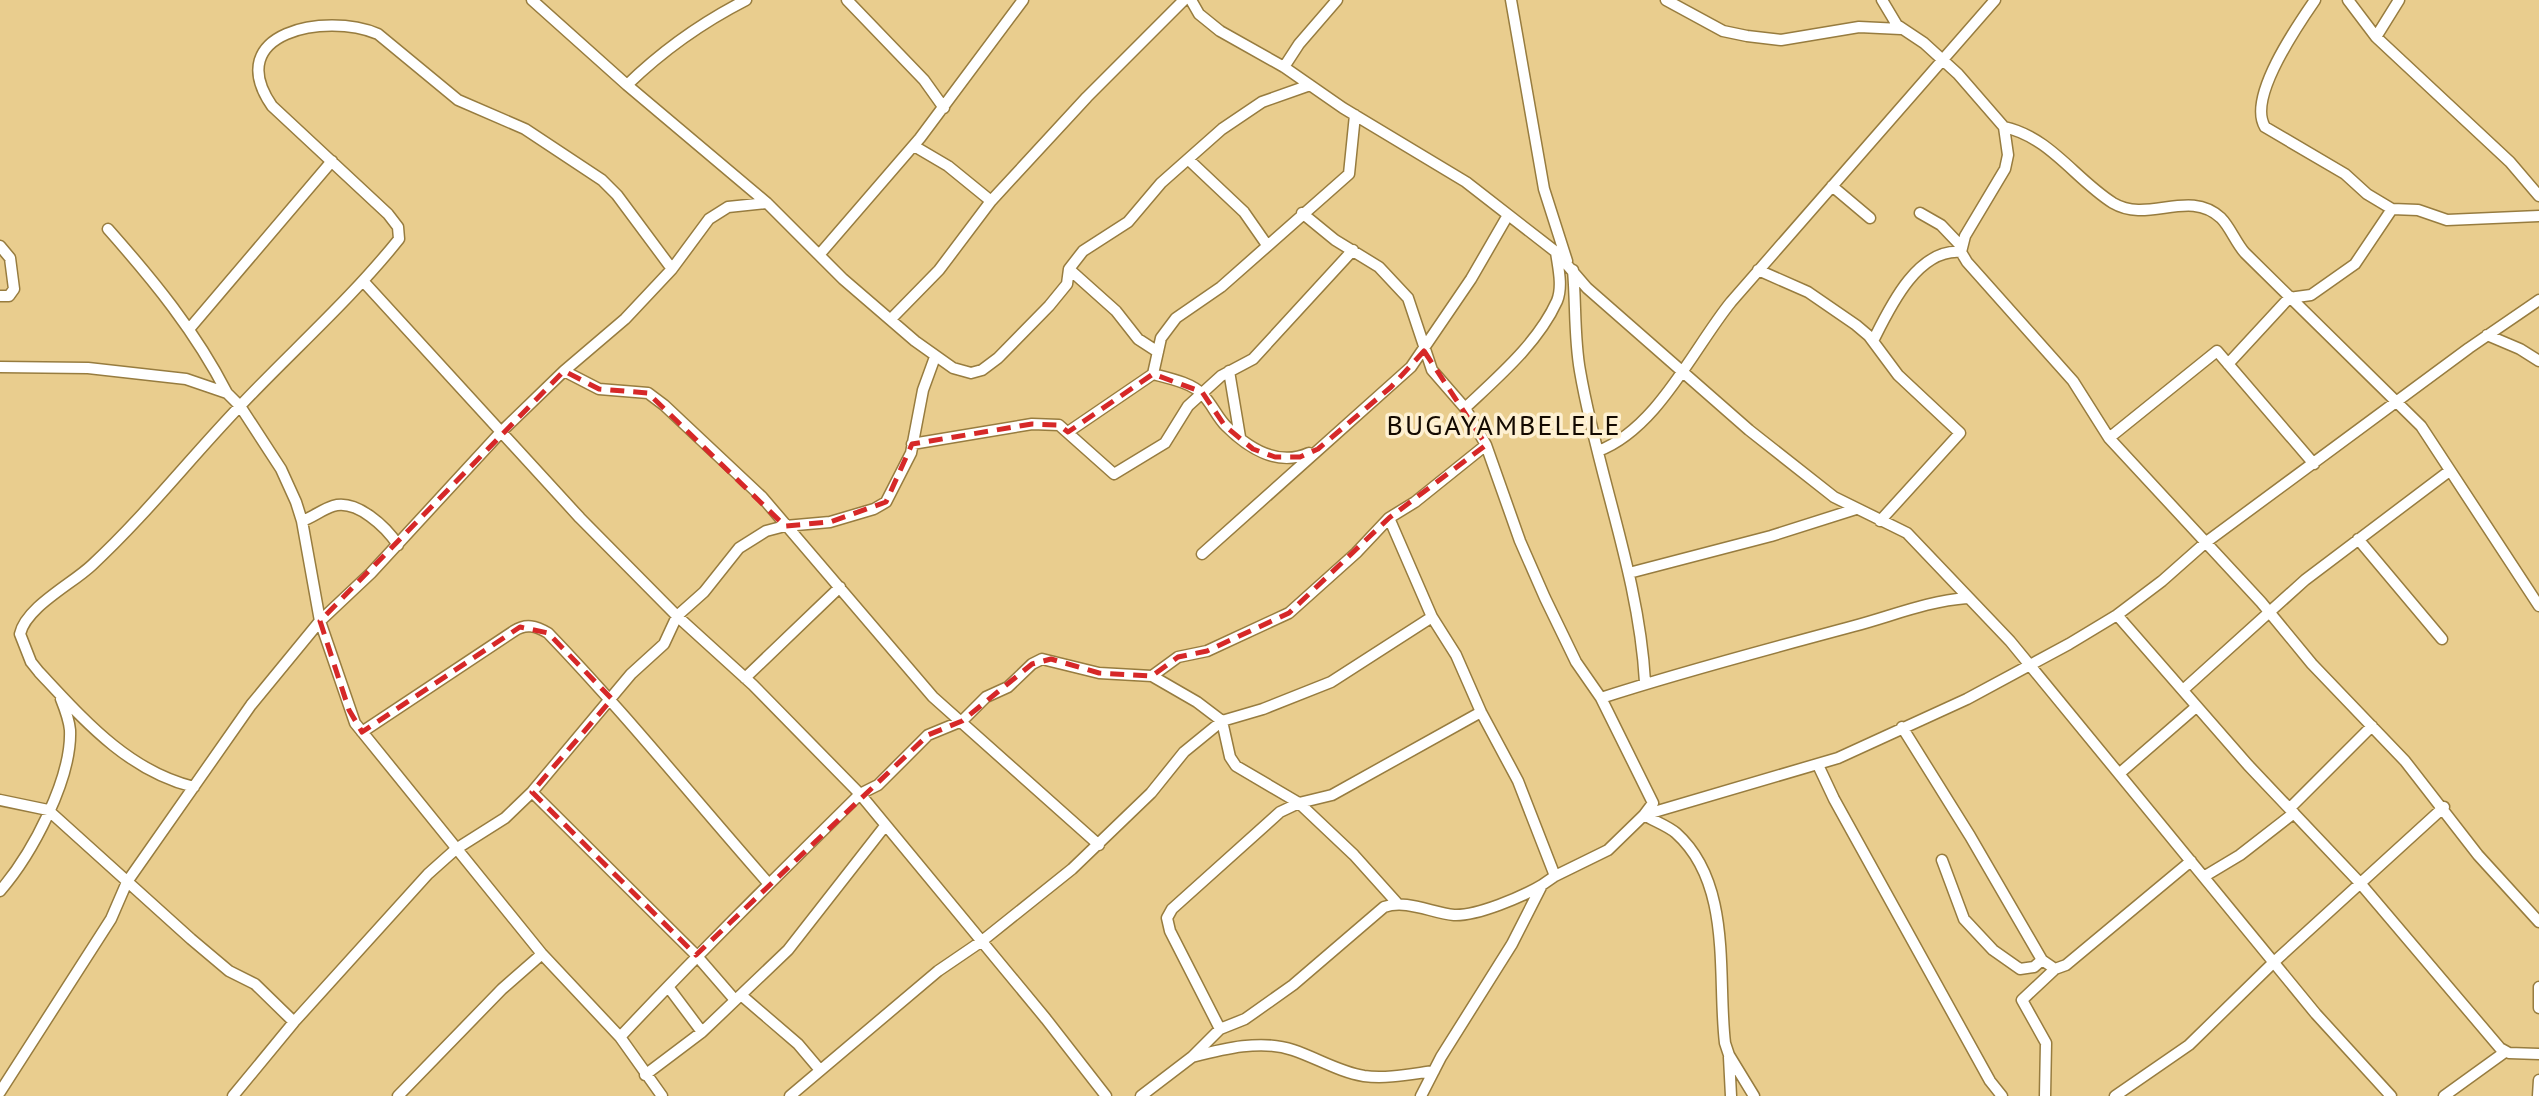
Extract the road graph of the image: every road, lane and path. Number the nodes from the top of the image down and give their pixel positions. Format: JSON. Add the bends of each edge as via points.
{"nodes":[{"id":1,"x":532,"y":0,"type":"edge"},
{"id":2,"x":746,"y":0,"type":"edge"},
{"id":3,"x":847,"y":0,"type":"edge"},
{"id":4,"x":1023,"y":0,"type":"edge"},
{"id":5,"x":1184,"y":0,"type":"edge"},
{"id":6,"x":1191,"y":0,"type":"edge"},
{"id":7,"x":1337,"y":0,"type":"edge"},
{"id":8,"x":1511,"y":0,"type":"edge"},
{"id":9,"x":1666,"y":0,"type":"edge"},
{"id":10,"x":1882,"y":0,"type":"edge"},
{"id":11,"x":1995,"y":0,"type":"edge"},
{"id":12,"x":2315,"y":0,"type":"edge"},
{"id":13,"x":2348,"y":0,"type":"edge"},
{"id":14,"x":2399,"y":0,"type":"edge"},
{"id":15,"x":1901,"y":29,"type":"junction"},
{"id":16,"x":2376,"y":37,"type":"junction"},
{"id":17,"x":1941,"y":58,"type":"junction"},
{"id":18,"x":1284,"y":67,"type":"junction"},
{"id":19,"x":627,"y":85,"type":"junction"},
{"id":20,"x":1310,"y":85,"type":"junction"},
{"id":21,"x":944,"y":108,"type":"junction"},
{"id":22,"x":1356,"y":115,"type":"junction"},
{"id":23,"x":2004,"y":128,"type":"junction"},
{"id":24,"x":914,"y":146,"type":"junction"},
{"id":25,"x":332,"y":161,"type":"junction"},
{"id":26,"x":1190,"y":161,"type":"junction"},
{"id":27,"x":1832,"y":186,"type":"junction"},
{"id":28,"x":2539,"y":196,"type":"edge"},
{"id":29,"x":991,"y":201,"type":"junction"},
{"id":30,"x":767,"y":202,"type":"junction"},
{"id":31,"x":2392,"y":209,"type":"junction"},
{"id":32,"x":1302,"y":213,"type":"junction"},
{"id":33,"x":1920,"y":213,"type":"dead end"},
{"id":34,"x":1507,"y":215,"type":"junction"},
{"id":35,"x":2539,"y":215,"type":"edge"},
{"id":36,"x":1870,"y":218,"type":"dead end"},
{"id":37,"x":108,"y":229,"type":"dead end"},
{"id":38,"x":1267,"y":244,"type":"junction"},
{"id":39,"x":0,"y":246,"type":"edge"},
{"id":40,"x":1961,"y":249,"type":"junction"},
{"id":41,"x":1353,"y":250,"type":"junction"},
{"id":42,"x":1556,"y":252,"type":"junction"},
{"id":43,"x":818,"y":255,"type":"junction"},
{"id":44,"x":1570,"y":267,"type":"junction"},
{"id":45,"x":672,"y":269,"type":"junction"},
{"id":46,"x":1069,"y":269,"type":"junction"},
{"id":47,"x":1758,"y":270,"type":"junction"},
{"id":48,"x":363,"y":281,"type":"junction"},
{"id":49,"x":0,"y":296,"type":"edge"},
{"id":50,"x":2288,"y":298,"type":"junction"},
{"id":51,"x":2539,"y":300,"type":"edge"},
{"id":52,"x":891,"y":320,"type":"junction"},
{"id":53,"x":190,"y":328,"type":"junction"},
{"id":54,"x":2487,"y":335,"type":"junction"},
{"id":55,"x":1873,"y":341,"type":"junction"},
{"id":56,"x":1424,"y":351,"type":"junction"},
{"id":57,"x":1158,"y":352,"type":"junction"},
{"id":58,"x":935,"y":357,"type":"junction"},
{"id":59,"x":2539,"y":361,"type":"edge"},
{"id":60,"x":2228,"y":364,"type":"junction"},
{"id":61,"x":0,"y":367,"type":"edge"},
{"id":62,"x":1229,"y":370,"type":"junction"},
{"id":63,"x":564,"y":372,"type":"junction"},
{"id":64,"x":1682,"y":372,"type":"junction"},
{"id":65,"x":1153,"y":374,"type":"junction"},
{"id":66,"x":1202,"y":392,"type":"junction"},
{"id":67,"x":227,"y":393,"type":"junction"},
{"id":68,"x":2396,"y":401,"type":"junction"},
{"id":69,"x":240,"y":406,"type":"junction"},
{"id":70,"x":1465,"y":408,"type":"junction"},
{"id":71,"x":501,"y":432,"type":"junction"},
{"id":72,"x":1068,"y":432,"type":"junction"},
{"id":73,"x":1240,"y":437,"type":"junction"},
{"id":74,"x":2109,"y":438,"type":"junction"},
{"id":75,"x":912,"y":444,"type":"junction"},
{"id":76,"x":1486,"y":445,"type":"junction"},
{"id":77,"x":1318,"y":449,"type":"junction"},
{"id":78,"x":1598,"y":450,"type":"junction"},
{"id":79,"x":2314,"y":464,"type":"junction"},
{"id":80,"x":2448,"y":472,"type":"junction"},
{"id":81,"x":1856,"y":509,"type":"junction"},
{"id":82,"x":1389,"y":518,"type":"junction"},
{"id":83,"x":302,"y":521,"type":"junction"},
{"id":84,"x":1880,"y":521,"type":"junction"},
{"id":85,"x":785,"y":526,"type":"junction"},
{"id":86,"x":2358,"y":539,"type":"junction"},
{"id":87,"x":2205,"y":543,"type":"junction"},
{"id":88,"x":398,"y":544,"type":"junction"},
{"id":89,"x":1202,"y":554,"type":"dead end"},
{"id":90,"x":1629,"y":573,"type":"junction"},
{"id":91,"x":840,"y":587,"type":"junction"},
{"id":92,"x":1968,"y":598,"type":"junction"},
{"id":93,"x":2539,"y":606,"type":"edge"},
{"id":94,"x":2268,"y":611,"type":"junction"},
{"id":95,"x":2117,"y":615,"type":"junction"},
{"id":96,"x":677,"y":616,"type":"junction"},
{"id":97,"x":1432,"y":617,"type":"junction"},
{"id":98,"x":320,"y":621,"type":"junction"},
{"id":99,"x":2442,"y":639,"type":"dead end"},
{"id":100,"x":2031,"y":666,"type":"junction"},
{"id":101,"x":1152,"y":676,"type":"junction"},
{"id":102,"x":745,"y":678,"type":"junction"},
{"id":103,"x":1645,"y":682,"type":"junction"},
{"id":104,"x":2183,"y":690,"type":"junction"},
{"id":105,"x":59,"y":693,"type":"junction"},
{"id":106,"x":1601,"y":698,"type":"junction"},
{"id":107,"x":612,"y":699,"type":"junction"},
{"id":108,"x":2196,"y":707,"type":"junction"},
{"id":109,"x":1481,"y":712,"type":"junction"},
{"id":110,"x":962,"y":721,"type":"junction"},
{"id":111,"x":1222,"y":721,"type":"junction"},
{"id":112,"x":2372,"y":726,"type":"junction"},
{"id":113,"x":1902,"y":727,"type":"junction"},
{"id":114,"x":362,"y":732,"type":"junction"},
{"id":115,"x":1818,"y":765,"type":"junction"},
{"id":116,"x":2120,"y":773,"type":"junction"},
{"id":117,"x":194,"y":786,"type":"junction"},
{"id":118,"x":532,"y":792,"type":"junction"},
{"id":119,"x":860,"y":794,"type":"junction"},
{"id":120,"x":0,"y":800,"type":"edge"},
{"id":121,"x":1299,"y":803,"type":"junction"},
{"id":122,"x":2444,"y":807,"type":"junction"},
{"id":123,"x":48,"y":810,"type":"junction"},
{"id":124,"x":2292,"y":810,"type":"junction"},
{"id":125,"x":1644,"y":815,"type":"junction"},
{"id":126,"x":886,"y":826,"type":"junction"},
{"id":127,"x":1099,"y":845,"type":"junction"},
{"id":128,"x":456,"y":849,"type":"junction"},
{"id":129,"x":1942,"y":860,"type":"dead end"},
{"id":130,"x":2191,"y":861,"type":"junction"},
{"id":131,"x":1555,"y":876,"type":"junction"},
{"id":132,"x":2205,"y":876,"type":"junction"},
{"id":133,"x":127,"y":882,"type":"junction"},
{"id":134,"x":2360,"y":883,"type":"junction"},
{"id":135,"x":769,"y":884,"type":"junction"},
{"id":136,"x":1542,"y":885,"type":"junction"},
{"id":137,"x":0,"y":891,"type":"edge"},
{"id":138,"x":1398,"y":904,"type":"junction"},
{"id":139,"x":2539,"y":922,"type":"edge"},
{"id":140,"x":982,"y":941,"type":"junction"},
{"id":141,"x":542,"y":954,"type":"junction"},
{"id":142,"x":696,"y":955,"type":"junction"},
{"id":143,"x":2042,"y":960,"type":"junction"},
{"id":144,"x":2274,"y":962,"type":"junction"},
{"id":145,"x":2055,"y":969,"type":"junction"},
{"id":146,"x":2539,"y":987,"type":"edge"},
{"id":147,"x":669,"y":988,"type":"junction"},
{"id":148,"x":2539,"y":994,"type":"edge"},
{"id":149,"x":738,"y":998,"type":"junction"},
{"id":150,"x":2539,"y":1008,"type":"edge"},
{"id":151,"x":294,"y":1022,"type":"junction"},
{"id":152,"x":1220,"y":1029,"type":"junction"},
{"id":153,"x":702,"y":1032,"type":"junction"},
{"id":154,"x":620,"y":1037,"type":"junction"},
{"id":155,"x":2505,"y":1052,"type":"junction"},
{"id":156,"x":2539,"y":1054,"type":"edge"},
{"id":157,"x":1729,"y":1055,"type":"junction"},
{"id":158,"x":1192,"y":1057,"type":"junction"},
{"id":159,"x":820,"y":1070,"type":"junction"},
{"id":160,"x":1434,"y":1071,"type":"junction"},
{"id":161,"x":645,"y":1074,"type":"junction"},
{"id":162,"x":2539,"y":1080,"type":"edge"},
{"id":163,"x":0,"y":1092,"type":"edge"},
{"id":164,"x":233,"y":1096,"type":"edge"},
{"id":165,"x":398,"y":1096,"type":"edge"},
{"id":166,"x":662,"y":1096,"type":"edge"},
{"id":167,"x":790,"y":1096,"type":"edge"},
{"id":168,"x":1106,"y":1096,"type":"edge"},
{"id":169,"x":1141,"y":1096,"type":"edge"},
{"id":170,"x":1421,"y":1096,"type":"edge"},
{"id":171,"x":1731,"y":1096,"type":"edge"},
{"id":172,"x":1754,"y":1096,"type":"edge"},
{"id":173,"x":2002,"y":1096,"type":"edge"},
{"id":174,"x":2045,"y":1096,"type":"edge"},
{"id":175,"x":2115,"y":1096,"type":"edge"},
{"id":176,"x":2391,"y":1096,"type":"edge"},
{"id":177,"x":2444,"y":1096,"type":"edge"},
{"id":178,"x":2538,"y":1096,"type":"edge"}],
"edges":[{"from":1,"to":19,"type":"street"},
{"from":2,"to":19,"type":"street","via":[[695,29]]},
{"from":3,"to":21,"type":"street","via":[[924,80]]},
{"from":4,"to":21,"type":"street"},
{"from":5,"to":29,"type":"street"},
{"from":6,"to":18,"type":"street","via":[[1199,14],[1220,31]]},
{"from":7,"to":18,"type":"street"},
{"from":8,"to":44,"type":"street","via":[[1544,189]]},
{"from":9,"to":15,"type":"street","via":[[1723,31],[1747,36],[1781,40],[1859,27]]},
{"from":10,"to":15,"type":"street"},
{"from":11,"to":17,"type":"street"},
{"from":12,"to":31,"type":"street","via":[[2269,76],[2260,99],[2261,120],[2265,127],[2345,174]]},
{"from":13,"to":16,"type":"street"},
{"from":14,"to":16,"type":"street"},
{"from":15,"to":17,"type":"street"},
{"from":16,"to":28,"type":"street","via":[[2510,162]]},
{"from":17,"to":23,"type":"street"},
{"from":17,"to":27,"type":"street"},
{"from":18,"to":20,"type":"street"},
{"from":19,"to":30,"type":"street"},
{"from":20,"to":22,"type":"street"},
{"from":20,"to":26,"type":"street","via":[[1245,111]]},
{"from":21,"to":24,"type":"street"},
{"from":22,"to":32,"type":"street","via":[[1349,174]]},
{"from":22,"to":34,"type":"street","via":[[1466,182]]},
{"from":23,"to":40,"type":"street","via":[[2005,169]]},
{"from":23,"to":50,"type":"street","via":[[2043,144],[2115,204],[2139,210],[2186,204],[2218,215],[2245,253]]},
{"from":24,"to":29,"type":"street"},
{"from":24,"to":43,"type":"street"},
{"from":25,"to":45,"type":"street","via":[[272,106],[260,88],[257,72],[267,46],[280,36],[334,24],[377,34],[458,100],[525,130],[601,180]]},
{"from":25,"to":48,"type":"street","via":[[398,227],[399,239]]},
{"from":25,"to":53,"type":"street"},
{"from":26,"to":38,"type":"street","via":[[1244,212]]},
{"from":26,"to":46,"type":"street","via":[[1161,183],[1128,222],[1083,251]]},
{"from":27,"to":36,"type":"street"},
{"from":27,"to":47,"type":"street"},
{"from":29,"to":52,"type":"street","via":[[939,270]]},
{"from":30,"to":43,"type":"street"},
{"from":30,"to":45,"type":"street","via":[[729,207],[715,215]]},
{"from":31,"to":35,"type":"street","via":[[2447,220]]},
{"from":31,"to":50,"type":"street","via":[[2355,264],[2311,295]]},
{"from":32,"to":38,"type":"street"},
{"from":32,"to":41,"type":"street"},
{"from":33,"to":40,"type":"street","via":[[1941,225]]},
{"from":34,"to":42,"type":"street"},
{"from":34,"to":56,"type":"street"},
{"from":37,"to":53,"type":"street"},
{"from":38,"to":57,"type":"street","via":[[1221,287],[1176,318],[1161,338]]},
{"from":39,"to":49,"type":"street","via":[[10,258],[14,289],[9,296]]},
{"from":40,"to":55,"type":"street","via":[[1912,275]]},
{"from":40,"to":74,"type":"street","via":[[2073,381]]},
{"from":41,"to":56,"type":"street","via":[[1379,267],[1408,298]]},
{"from":41,"to":62,"type":"street","via":[[1271,342],[1253,359]]},
{"from":42,"to":44,"type":"street"},
{"from":42,"to":70,"type":"street","via":[[1557,301],[1520,353]]},
{"from":43,"to":52,"type":"street"},
{"from":44,"to":64,"type":"street","via":[[1587,288]]},
{"from":44,"to":78,"type":"street","via":[[1580,368]]},
{"from":45,"to":63,"type":"street","via":[[625,319]]},
{"from":46,"to":57,"type":"street","via":[[1138,339]]},
{"from":46,"to":58,"type":"street","via":[[1067,284],[1056,299],[982,370],[965,372]]},
{"from":47,"to":55,"type":"street","via":[[1808,292]]},
{"from":47,"to":64,"type":"street","via":[[1709,329]]},
{"from":48,"to":69,"type":"street"},
{"from":48,"to":71,"type":"street"},
{"from":50,"to":60,"type":"street"},
{"from":50,"to":68,"type":"street"},
{"from":51,"to":54,"type":"street"},
{"from":52,"to":58,"type":"street"},
{"from":53,"to":67,"type":"street"},
{"from":54,"to":59,"type":"street"},
{"from":54,"to":68,"type":"street"},
{"from":55,"to":84,"type":"street","via":[[1898,375],[1960,433]]},
{"from":56,"to":70,"type":"street","via":[[1441,382]]},
{"from":56,"to":77,"type":"street","via":[[1391,387]]},
{"from":57,"to":65,"type":"street"},
{"from":58,"to":75,"type":"street"},
{"from":60,"to":74,"type":"street","via":[[2217,351]]},
{"from":60,"to":79,"type":"street"},
{"from":61,"to":67,"type":"street","via":[[135,371],[186,379]]},
{"from":62,"to":66,"type":"street"},
{"from":62,"to":73,"type":"street"},
{"from":63,"to":71,"type":"street"},
{"from":63,"to":85,"type":"street","via":[[599,389],[653,396],[762,497]]},
{"from":64,"to":78,"type":"street","via":[[1630,433]]},
{"from":64,"to":81,"type":"street","via":[[1820,486]]},
{"from":65,"to":66,"type":"street"},
{"from":65,"to":72,"type":"street"},
{"from":66,"to":72,"type":"street","via":[[1180,415],[1165,443],[1114,474]]},
{"from":66,"to":73,"type":"street","via":[[1225,426]]},
{"from":67,"to":69,"type":"street"},
{"from":68,"to":79,"type":"street"},
{"from":68,"to":80,"type":"street","via":[[2421,426]]},
{"from":69,"to":83,"type":"street","via":[[281,469]]},
{"from":69,"to":105,"type":"street","via":[[142,517],[22,625],[20,634],[31,662]]},
{"from":70,"to":76,"type":"street"},
{"from":71,"to":88,"type":"street"},
{"from":71,"to":96,"type":"street"},
{"from":72,"to":75,"type":"street","via":[[1059,425],[1032,424]]},
{"from":73,"to":77,"type":"street","via":[[1253,449],[1275,457],[1300,457]]},
{"from":74,"to":87,"type":"street"},
{"from":75,"to":85,"type":"street","via":[[886,502],[830,522]]},
{"from":76,"to":82,"type":"street"},
{"from":76,"to":106,"type":"street","via":[[1545,598],[1576,662]]},
{"from":77,"to":89,"type":"street"},
{"from":78,"to":90,"type":"street"},
{"from":79,"to":87,"type":"street"},
{"from":80,"to":86,"type":"street"},
{"from":80,"to":93,"type":"street"},
{"from":81,"to":84,"type":"street"},
{"from":81,"to":90,"type":"street"},
{"from":82,"to":97,"type":"street"},
{"from":82,"to":101,"type":"street","via":[[1289,613],[1207,651],[1178,657]]},
{"from":83,"to":88,"type":"street","via":[[334,506],[345,506],[374,519]]},
{"from":83,"to":98,"type":"street"},
{"from":84,"to":92,"type":"street","via":[[1907,533]]},
{"from":85,"to":91,"type":"street"},
{"from":85,"to":96,"type":"street","via":[[752,537]]},
{"from":86,"to":94,"type":"street"},
{"from":86,"to":99,"type":"street"},
{"from":87,"to":94,"type":"street"},
{"from":87,"to":95,"type":"street"},
{"from":88,"to":98,"type":"street"},
{"from":90,"to":103,"type":"street"},
{"from":91,"to":102,"type":"street"},
{"from":91,"to":110,"type":"street","via":[[933,697]]},
{"from":92,"to":100,"type":"street"},
{"from":92,"to":103,"type":"street","via":[[1918,606]]},
{"from":94,"to":104,"type":"street"},
{"from":94,"to":112,"type":"street"},
{"from":95,"to":100,"type":"street"},
{"from":95,"to":104,"type":"street"},
{"from":96,"to":102,"type":"street"},
{"from":96,"to":107,"type":"street","via":[[664,644]]},
{"from":97,"to":109,"type":"street"},
{"from":97,"to":111,"type":"street","via":[[1331,682]]},
{"from":98,"to":114,"type":"street","via":[[349,710]]},
{"from":98,"to":117,"type":"street","via":[[273,675]]},
{"from":100,"to":113,"type":"street"},
{"from":100,"to":116,"type":"street"},
{"from":101,"to":110,"type":"street","via":[[1099,673],[1042,659],[1008,687],[986,696]]},
{"from":101,"to":111,"type":"street"},
{"from":102,"to":119,"type":"street"},
{"from":103,"to":106,"type":"street"},
{"from":104,"to":108,"type":"street"},
{"from":105,"to":117,"type":"street","via":[[119,751],[155,774]]},
{"from":105,"to":123,"type":"street","via":[[70,735],[68,756]]},
{"from":106,"to":125,"type":"street","via":[[1654,803]]},
{"from":107,"to":114,"type":"street","via":[[548,633],[525,625]]},
{"from":107,"to":118,"type":"street"},
{"from":107,"to":135,"type":"street","via":[[639,737]]},
{"from":108,"to":116,"type":"street"},
{"from":108,"to":124,"type":"street"},
{"from":109,"to":121,"type":"street","via":[[1332,795]]},
{"from":109,"to":131,"type":"street","via":[[1518,781]]},
{"from":110,"to":119,"type":"street","via":[[928,735],[878,785]]},
{"from":110,"to":127,"type":"street"},
{"from":111,"to":121,"type":"street","via":[[1236,766]]},
{"from":111,"to":127,"type":"street","via":[[1184,751],[1151,793]]},
{"from":112,"to":122,"type":"street"},
{"from":112,"to":124,"type":"street"},
{"from":113,"to":115,"type":"street","via":[[1880,741]]},
{"from":113,"to":143,"type":"street"},
{"from":114,"to":128,"type":"street"},
{"from":115,"to":125,"type":"street"},
{"from":115,"to":173,"type":"street","via":[[1918,953]]},
{"from":116,"to":130,"type":"street"},
{"from":117,"to":133,"type":"street"},
{"from":118,"to":128,"type":"street","via":[[505,818]]},
{"from":118,"to":142,"type":"street"},
{"from":119,"to":126,"type":"street"},
{"from":119,"to":135,"type":"street"},
{"from":120,"to":123,"type":"street"},
{"from":121,"to":138,"type":"street"},
{"from":121,"to":152,"type":"street","via":[[1280,812],[1167,918],[1177,948]]},
{"from":122,"to":134,"type":"street"},
{"from":122,"to":139,"type":"street","via":[[2478,855]]},
{"from":123,"to":133,"type":"street"},
{"from":123,"to":137,"type":"street","via":[[26,857]]},
{"from":124,"to":132,"type":"street","via":[[2234,859]]},
{"from":124,"to":134,"type":"street"},
{"from":125,"to":131,"type":"street","via":[[1608,850]]},
{"from":125,"to":157,"type":"street","via":[[1676,833],[1712,889]]},
{"from":126,"to":140,"type":"street"},
{"from":126,"to":149,"type":"street","via":[[801,936]]},
{"from":127,"to":140,"type":"street"},
{"from":128,"to":141,"type":"street"},
{"from":128,"to":151,"type":"street"},
{"from":129,"to":143,"type":"street","via":[[1964,919],[1981,939],[2016,967],[2029,968]]},
{"from":130,"to":132,"type":"street"},
{"from":130,"to":145,"type":"street","via":[[2066,965]]},
{"from":131,"to":136,"type":"street"},
{"from":132,"to":144,"type":"street"},
{"from":133,"to":151,"type":"street","via":[[229,971],[255,984]]},
{"from":133,"to":163,"type":"street","via":[[111,919]]},
{"from":134,"to":144,"type":"street"},
{"from":134,"to":155,"type":"street"},
{"from":135,"to":142,"type":"street"},
{"from":136,"to":138,"type":"street","via":[[1461,915]]},
{"from":136,"to":160,"type":"street","via":[[1512,944]]},
{"from":138,"to":152,"type":"street","via":[[1379,910],[1326,959],[1245,1019]]},
{"from":140,"to":159,"type":"street","via":[[938,971]]},
{"from":140,"to":168,"type":"street"},
{"from":141,"to":154,"type":"street"},
{"from":141,"to":165,"type":"street"},
{"from":142,"to":147,"type":"street"},
{"from":142,"to":149,"type":"street"},
{"from":143,"to":145,"type":"street"},
{"from":144,"to":175,"type":"street","via":[[2189,1045]]},
{"from":144,"to":176,"type":"street"},
{"from":145,"to":174,"type":"street","via":[[2021,1000],[2046,1043]]},
{"from":146,"to":148,"type":"street"},
{"from":147,"to":153,"type":"street"},
{"from":147,"to":154,"type":"street"},
{"from":148,"to":150,"type":"street"},
{"from":149,"to":153,"type":"street"},
{"from":149,"to":159,"type":"street","via":[[786,1032]]},
{"from":151,"to":164,"type":"street"},
{"from":152,"to":158,"type":"street"},
{"from":153,"to":161,"type":"street"},
{"from":154,"to":161,"type":"street"},
{"from":155,"to":156,"type":"street"},
{"from":155,"to":177,"type":"street"},
{"from":157,"to":171,"type":"street"},
{"from":157,"to":172,"type":"street"},
{"from":158,"to":160,"type":"street","via":[[1230,1047],[1267,1046],[1290,1048],[1360,1076]]},
{"from":158,"to":169,"type":"street"},
{"from":159,"to":167,"type":"street"},
{"from":160,"to":170,"type":"street"},
{"from":161,"to":166,"type":"street"},
{"from":162,"to":178,"type":"street"}]}
